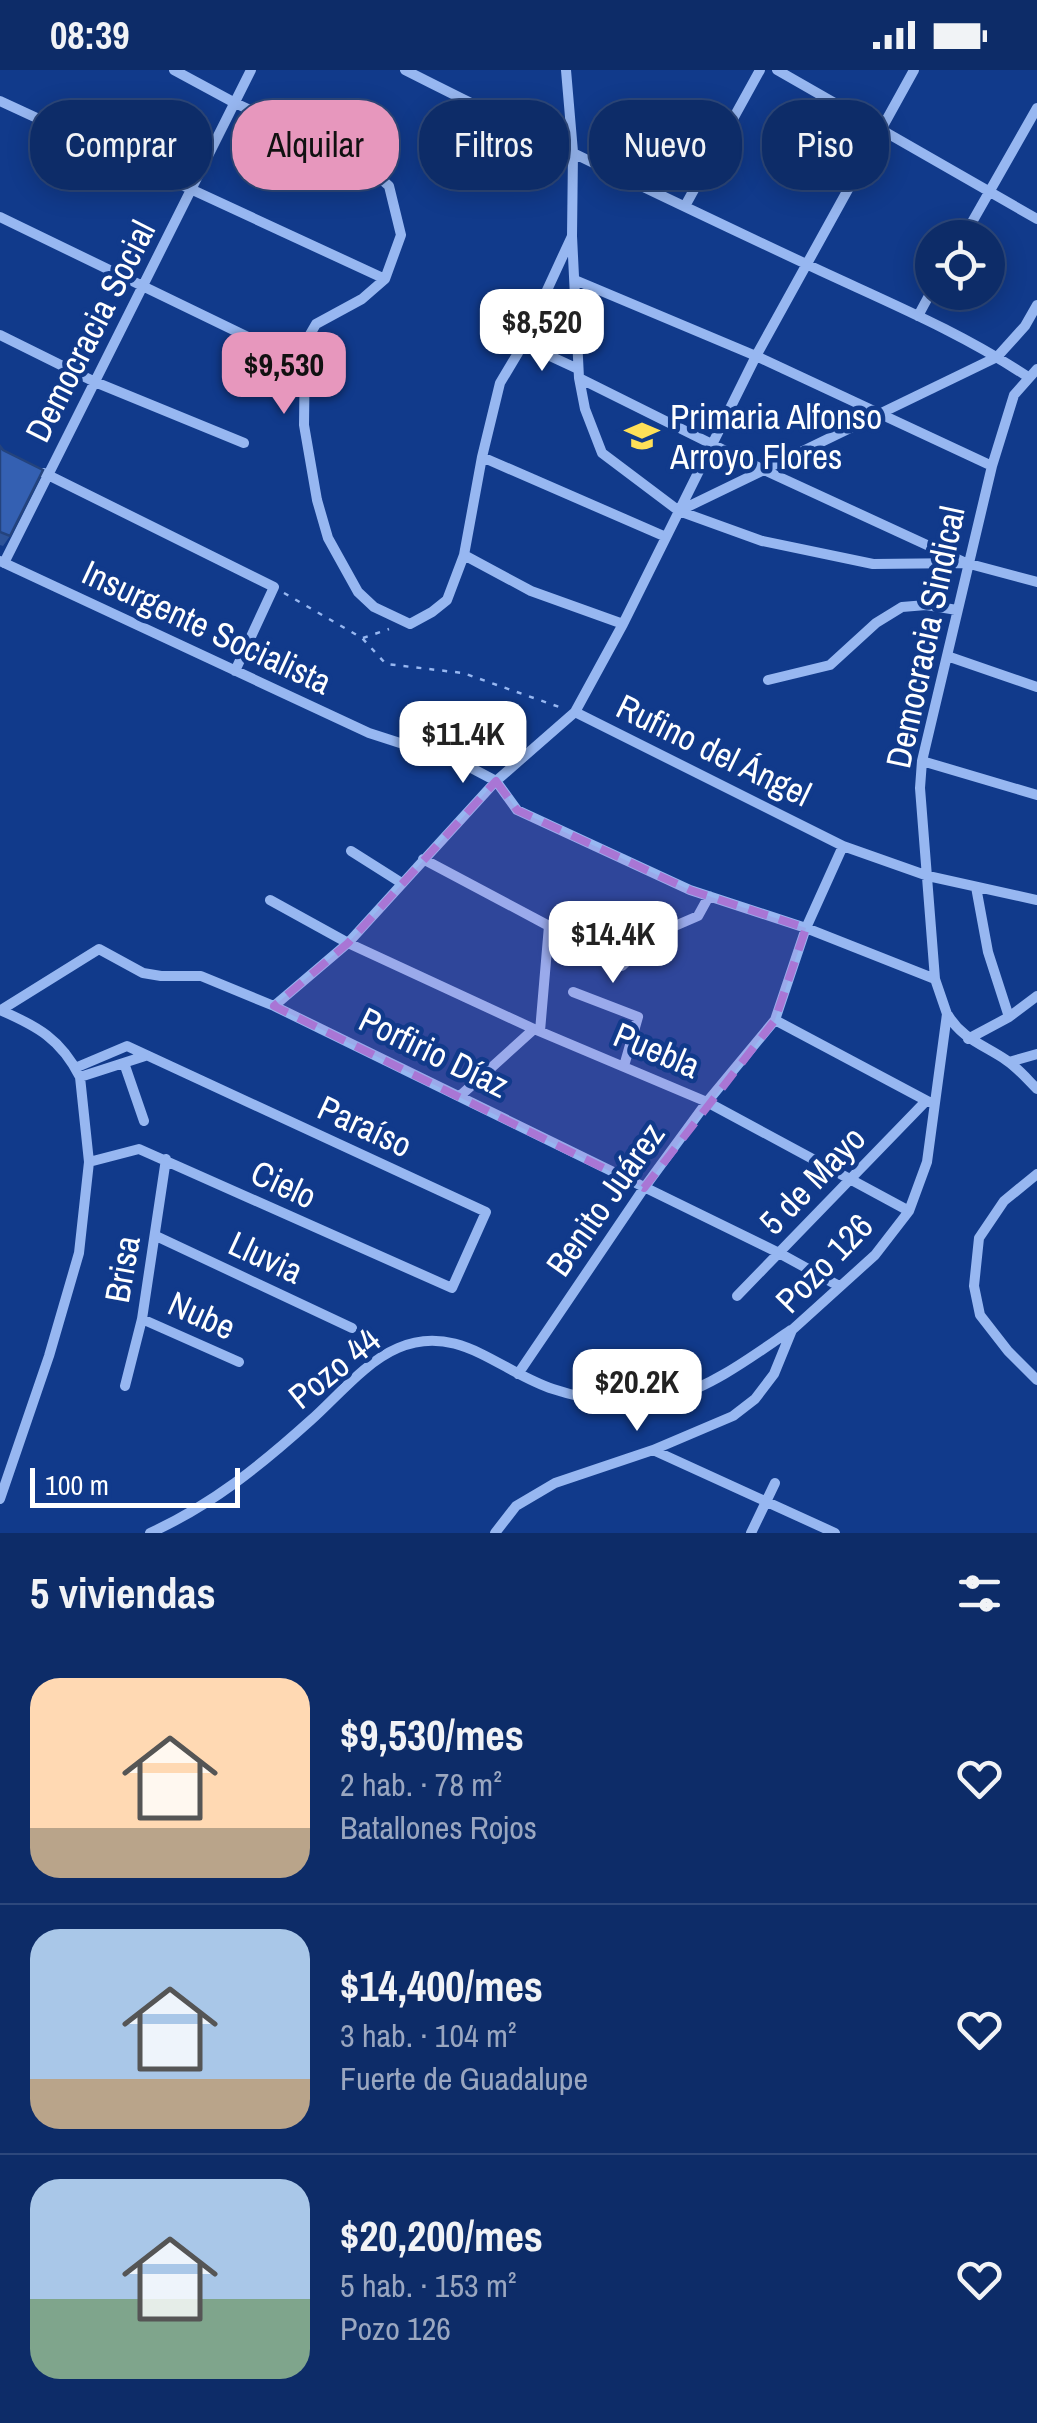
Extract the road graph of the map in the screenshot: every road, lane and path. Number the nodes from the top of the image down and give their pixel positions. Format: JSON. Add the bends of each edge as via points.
{"nodes":[{"id":1,"x":174,"y":70,"type":"edge"},
{"id":2,"x":251,"y":70,"type":"edge"},
{"id":3,"x":405,"y":70,"type":"edge"},
{"id":4,"x":566,"y":70,"type":"edge"},
{"id":5,"x":760,"y":70,"type":"edge"},
{"id":6,"x":777,"y":70,"type":"edge"},
{"id":7,"x":914,"y":70,"type":"edge"},
{"id":8,"x":236,"y":100,"type":"edge"},
{"id":9,"x":830,"y":100,"type":"edge"},
{"id":10,"x":0,"y":101,"type":"edge"},
{"id":11,"x":232,"y":102,"type":"edge"},
{"id":12,"x":232,"y":107,"type":"edge"},
{"id":13,"x":1037,"y":108,"type":"edge"},
{"id":14,"x":889,"y":111,"type":"edge"},
{"id":15,"x":30,"y":115,"type":"edge"},
{"id":16,"x":889,"y":134,"type":"edge"},
{"id":17,"x":212,"y":148,"type":"edge"},
{"id":18,"x":574,"y":152,"type":"junction"},
{"id":19,"x":191,"y":190,"type":"edge"},
{"id":20,"x":196,"y":190,"type":"edge"},
{"id":21,"x":390,"y":190,"type":"edge"},
{"id":22,"x":846,"y":190,"type":"edge"},
{"id":23,"x":989,"y":191,"type":"junction"},
{"id":24,"x":685,"y":206,"type":"junction"},
{"id":25,"x":0,"y":217,"type":"edge"},
{"id":26,"x":1037,"y":218,"type":"edge"},
{"id":27,"x":973,"y":220,"type":"edge"},
{"id":28,"x":572,"y":236,"type":"junction"},
{"id":29,"x":806,"y":264,"type":"junction"},
{"id":30,"x":385,"y":279,"type":"junction"},
{"id":31,"x":575,"y":280,"type":"junction"},
{"id":32,"x":143,"y":286,"type":"junction"},
{"id":33,"x":1037,"y":305,"type":"edge"},
{"id":34,"x":921,"y":310,"type":"edge"},
{"id":35,"x":918,"y":316,"type":"junction"},
{"id":36,"x":0,"y":336,"type":"edge"},
{"id":37,"x":250,"y":338,"type":"dead end"},
{"id":38,"x":522,"y":343,"type":"junction"},
{"id":39,"x":756,"y":356,"type":"junction"},
{"id":40,"x":998,"y":356,"type":"junction"},
{"id":41,"x":1032,"y":373,"type":"edge"},
{"id":42,"x":579,"y":374,"type":"junction"},
{"id":43,"x":95,"y":382,"type":"junction"},
{"id":44,"x":879,"y":414,"type":"junction"},
{"id":45,"x":244,"y":443,"type":"dead end"},
{"id":46,"x":710,"y":444,"type":"junction"},
{"id":47,"x":482,"y":457,"type":"junction"},
{"id":48,"x":992,"y":466,"type":"junction"},
{"id":49,"x":32,"y":467,"type":"edge"},
{"id":50,"x":764,"y":470,"type":"junction"},
{"id":51,"x":48,"y":475,"type":"junction"},
{"id":52,"x":679,"y":510,"type":"junction"},
{"id":53,"x":666,"y":537,"type":"junction"},
{"id":54,"x":464,"y":555,"type":"junction"},
{"id":55,"x":2,"y":562,"type":"edge"},
{"id":56,"x":966,"y":563,"type":"junction"},
{"id":57,"x":1037,"y":582,"type":"edge"},
{"id":58,"x":274,"y":587,"type":"junction"},
{"id":59,"x":957,"y":610,"type":"junction"},
{"id":60,"x":410,"y":624,"type":"junction"},
{"id":61,"x":623,"y":624,"type":"junction"},
{"id":62,"x":362,"y":638,"type":"junction"},
{"id":63,"x":947,"y":656,"type":"junction"},
{"id":64,"x":235,"y":671,"type":"junction"},
{"id":65,"x":768,"y":680,"type":"dead end"},
{"id":66,"x":1037,"y":687,"type":"edge"},
{"id":67,"x":575,"y":712,"type":"junction"},
{"id":68,"x":922,"y":761,"type":"junction"},
{"id":69,"x":496,"y":781,"type":"junction"},
{"id":70,"x":1037,"y":795,"type":"edge"},
{"id":71,"x":844,"y":846,"type":"junction"},
{"id":72,"x":351,"y":852,"type":"dead end"},
{"id":73,"x":423,"y":859,"type":"junction"},
{"id":74,"x":928,"y":876,"type":"junction"},
{"id":75,"x":400,"y":882,"type":"junction"},
{"id":76,"x":976,"y":887,"type":"junction"},
{"id":77,"x":709,"y":896,"type":"junction"},
{"id":78,"x":270,"y":900,"type":"dead end"},
{"id":79,"x":1037,"y":900,"type":"edge"},
{"id":80,"x":806,"y":928,"type":"junction"},
{"id":81,"x":348,"y":942,"type":"junction"},
{"id":82,"x":622,"y":966,"type":"dead end"},
{"id":83,"x":934,"y":979,"type":"junction"},
{"id":84,"x":573,"y":992,"type":"dead end"},
{"id":85,"x":1037,"y":996,"type":"edge"},
{"id":86,"x":274,"y":1006,"type":"junction"},
{"id":87,"x":0,"y":1010,"type":"edge"},
{"id":88,"x":947,"y":1014,"type":"junction"},
{"id":89,"x":1010,"y":1017,"type":"junction"},
{"id":90,"x":775,"y":1020,"type":"junction"},
{"id":91,"x":537,"y":1030,"type":"junction"},
{"id":92,"x":968,"y":1039,"type":"junction"},
{"id":93,"x":1037,"y":1054,"type":"edge"},
{"id":94,"x":146,"y":1056,"type":"junction"},
{"id":95,"x":1009,"y":1062,"type":"junction"},
{"id":96,"x":124,"y":1063,"type":"junction"},
{"id":97,"x":624,"y":1066,"type":"junction"},
{"id":98,"x":78,"y":1072,"type":"junction"},
{"id":99,"x":1037,"y":1089,"type":"edge"},
{"id":100,"x":461,"y":1095,"type":"junction"},
{"id":101,"x":707,"y":1102,"type":"junction"},
{"id":102,"x":930,"y":1103,"type":"junction"},
{"id":103,"x":144,"y":1121,"type":"dead end"},
{"id":104,"x":166,"y":1159,"type":"junction"},
{"id":105,"x":90,"y":1162,"type":"junction"},
{"id":106,"x":1037,"y":1174,"type":"edge"},
{"id":107,"x":852,"y":1178,"type":"junction"},
{"id":108,"x":644,"y":1188,"type":"junction"},
{"id":109,"x":910,"y":1211,"type":"junction"},
{"id":110,"x":156,"y":1236,"type":"junction"},
{"id":111,"x":780,"y":1253,"type":"junction"},
{"id":112,"x":838,"y":1286,"type":"junction"},
{"id":113,"x":452,"y":1288,"type":"joint"},
{"id":114,"x":738,"y":1296,"type":"dead end"},
{"id":115,"x":142,"y":1319,"type":"junction"},
{"id":116,"x":352,"y":1328,"type":"dead end"},
{"id":117,"x":792,"y":1330,"type":"junction"},
{"id":118,"x":239,"y":1362,"type":"dead end"},
{"id":119,"x":518,"y":1374,"type":"junction"},
{"id":120,"x":1037,"y":1380,"type":"edge"},
{"id":121,"x":126,"y":1386,"type":"dead end"},
{"id":122,"x":652,"y":1450,"type":"junction"},
{"id":123,"x":775,"y":1483,"type":"dead end"},
{"id":124,"x":0,"y":1499,"type":"edge"},
{"id":125,"x":766,"y":1502,"type":"junction"},
{"id":126,"x":498,"y":1532,"type":"edge"},
{"id":127,"x":150,"y":1533,"type":"edge"},
{"id":128,"x":751,"y":1533,"type":"edge"},
{"id":129,"x":835,"y":1533,"type":"edge"}],
"edges":[{"from":1,"to":11,"type":"street"},
{"from":2,"to":8,"type":"street","name":"Democracia Social"},
{"from":3,"to":18,"type":"street"},
{"from":4,"to":18,"type":"street"},
{"from":5,"to":24,"type":"street"},
{"from":6,"to":9,"type":"street"},
{"from":7,"to":14,"type":"street"},
{"from":10,"to":15,"type":"street"},
{"from":12,"to":17,"type":"street","name":"Democracia Social"},
{"from":13,"to":23,"type":"street"},
{"from":16,"to":23,"type":"street"},
{"from":18,"to":24,"type":"street"},
{"from":18,"to":28,"type":"street"},
{"from":19,"to":32,"type":"street","name":"Democracia Social"},
{"from":20,"to":30,"type":"street"},
{"from":21,"to":30,"type":"street","via":[[401,235]]},
{"from":22,"to":29,"type":"street"},
{"from":23,"to":26,"type":"street"},
{"from":23,"to":27,"type":"street"},
{"from":24,"to":29,"type":"street"},
{"from":25,"to":32,"type":"street"},
{"from":28,"to":31,"type":"street"},
{"from":28,"to":38,"type":"street"},
{"from":29,"to":35,"type":"street"},
{"from":29,"to":39,"type":"street"},
{"from":30,"to":60,"type":"street","via":[[362,300],[316,324],[305,343],[304,425],[328,538],[358,592]]},
{"from":31,"to":39,"type":"street"},
{"from":31,"to":42,"type":"street"},
{"from":32,"to":37,"type":"street"},
{"from":32,"to":43,"type":"street","name":"Democracia Social"},
{"from":33,"to":40,"type":"street"},
{"from":34,"to":35,"type":"street"},
{"from":35,"to":40,"type":"street"},
{"from":36,"to":43,"type":"street"},
{"from":38,"to":42,"type":"street"},
{"from":38,"to":47,"type":"street","via":[[500,383]]},
{"from":39,"to":44,"type":"street"},
{"from":39,"to":46,"type":"street"},
{"from":40,"to":41,"type":"street"},
{"from":40,"to":44,"type":"street"},
{"from":41,"to":48,"type":"street","name":"Democracia Sindical","via":[[1014,395]]},
{"from":42,"to":46,"type":"street"},
{"from":42,"to":52,"type":"street","via":[[602,453]]},
{"from":43,"to":45,"type":"street"},
{"from":43,"to":51,"type":"street","name":"Democracia Social"},
{"from":44,"to":48,"type":"street"},
{"from":44,"to":50,"type":"street"},
{"from":46,"to":50,"type":"street"},
{"from":46,"to":52,"type":"street"},
{"from":47,"to":53,"type":"street"},
{"from":47,"to":54,"type":"street"},
{"from":48,"to":56,"type":"street","name":"Democracia Sindical"},
{"from":49,"to":51,"type":"street"},
{"from":50,"to":52,"type":"street"},
{"from":50,"to":56,"type":"street"},
{"from":51,"to":55,"type":"street","name":"Democracia Social"},
{"from":51,"to":58,"type":"street"},
{"from":52,"to":53,"type":"street"},
{"from":52,"to":56,"type":"street","via":[[762,541],[874,564]]},
{"from":53,"to":61,"type":"street"},
{"from":54,"to":60,"type":"street","via":[[446,600]]},
{"from":54,"to":61,"type":"street","via":[[531,591]]},
{"from":55,"to":64,"type":"street","name":"Insurgente Socialista"},
{"from":56,"to":57,"type":"street"},
{"from":56,"to":59,"type":"street","name":"Democracia Sindical"},
{"from":58,"to":62,"type":"path","name":"Rufino del Ángel"},
{"from":58,"to":64,"type":"street"},
{"from":59,"to":63,"type":"street","name":"Democracia Sindical"},
{"from":59,"to":65,"type":"street","via":[[902,608],[830,665]]},
{"from":60,"to":62,"type":"path"},
{"from":61,"to":67,"type":"street"},
{"from":62,"to":67,"type":"path","name":"Rufino del Ángel","via":[[386,664],[462,673]]},
{"from":63,"to":66,"type":"street"},
{"from":63,"to":68,"type":"street","name":"Democracia Sindical"},
{"from":64,"to":69,"type":"street","name":"Insurgente Socialista","via":[[369,733]]},
{"from":67,"to":69,"type":"street"},
{"from":67,"to":71,"type":"street","name":"Rufino del Ángel"},
{"from":68,"to":70,"type":"street"},
{"from":68,"to":74,"type":"street","name":"Democracia Sindical"},
{"from":69,"to":73,"type":"street"},
{"from":69,"to":77,"type":"street","name":"Insurgente Socialista","via":[[517,810]]},
{"from":71,"to":74,"type":"street","name":"Rufino del Ángel"},
{"from":71,"to":80,"type":"street","name":"Benito Juárez"},
{"from":72,"to":75,"type":"street"},
{"from":73,"to":75,"type":"street"},
{"from":73,"to":91,"type":"street","via":[[550,926]]},
{"from":74,"to":76,"type":"street","name":"Rufino del Ángel"},
{"from":74,"to":83,"type":"street","name":"Democracia Sindical"},
{"from":75,"to":81,"type":"street"},
{"from":76,"to":79,"type":"street","name":"Rufino del Ángel"},
{"from":76,"to":89,"type":"street"},
{"from":77,"to":80,"type":"street","name":"Insurgente Socialista"},
{"from":77,"to":82,"type":"street","via":[[698,916],[654,936]]},
{"from":78,"to":81,"type":"street","name":"Puebla"},
{"from":80,"to":83,"type":"street","name":"Insurgente Socialista"},
{"from":80,"to":90,"type":"street","name":"Benito Juárez"},
{"from":81,"to":86,"type":"street"},
{"from":81,"to":91,"type":"street","name":"Puebla"},
{"from":83,"to":88,"type":"street","name":"Democracia Sindical"},
{"from":84,"to":97,"type":"street","via":[[638,1017]]},
{"from":85,"to":89,"type":"street"},
{"from":86,"to":87,"type":"street","name":"Porfirio Díaz","via":[[202,976],[144,972],[99,949]]},
{"from":86,"to":100,"type":"street","name":"Porfirio Díaz"},
{"from":87,"to":98,"type":"street","via":[[48,1032]]},
{"from":88,"to":92,"type":"street"},
{"from":88,"to":102,"type":"street","name":"Democracia Sindical"},
{"from":89,"to":92,"type":"street"},
{"from":90,"to":101,"type":"street","name":"Benito Juárez"},
{"from":90,"to":102,"type":"street"},
{"from":91,"to":97,"type":"street","name":"Puebla"},
{"from":91,"to":100,"type":"street"},
{"from":92,"to":95,"type":"street"},
{"from":93,"to":95,"type":"street"},
{"from":94,"to":96,"type":"street"},
{"from":94,"to":98,"type":"street","name":"Paraíso","via":[[127,1046]]},
{"from":94,"to":113,"type":"street","name":"Paraíso","via":[[486,1212]]},
{"from":95,"to":99,"type":"street"},
{"from":96,"to":98,"type":"street"},
{"from":96,"to":103,"type":"street"},
{"from":97,"to":101,"type":"street","name":"Puebla"},
{"from":98,"to":105,"type":"street"},
{"from":100,"to":108,"type":"street","name":"Porfirio Díaz"},
{"from":101,"to":107,"type":"street","name":"Puebla"},
{"from":101,"to":108,"type":"street","name":"Benito Juárez"},
{"from":102,"to":107,"type":"street","name":"5 de Mayo"},
{"from":102,"to":109,"type":"street","name":"Pozo 126","via":[[927,1162]]},
{"from":104,"to":105,"type":"street","name":"Cielo","via":[[139,1149]]},
{"from":104,"to":110,"type":"street","name":"Brisa"},
{"from":104,"to":113,"type":"street","name":"Cielo"},
{"from":105,"to":124,"type":"street","via":[[79,1254]]},
{"from":106,"to":120,"type":"street","via":[[1004,1201],[979,1238],[974,1286],[980,1315]]},
{"from":107,"to":109,"type":"street","name":"Puebla"},
{"from":107,"to":111,"type":"street","name":"5 de Mayo"},
{"from":108,"to":111,"type":"street","name":"Porfirio Díaz"},
{"from":108,"to":119,"type":"street","name":"Benito Juárez"},
{"from":109,"to":112,"type":"street","name":"Pozo 126","via":[[875,1255]]},
{"from":110,"to":115,"type":"street","name":"Brisa"},
{"from":110,"to":116,"type":"street","name":"Lluvia"},
{"from":111,"to":112,"type":"street","name":"Porfirio Díaz"},
{"from":111,"to":114,"type":"street","name":"5 de Mayo"},
{"from":112,"to":117,"type":"street","name":"Pozo 126"},
{"from":115,"to":118,"type":"street","name":"Nube"},
{"from":115,"to":121,"type":"street","name":"Brisa"},
{"from":117,"to":119,"type":"street","name":"Pozo 44","via":[[675,1397],[595,1399]]},
{"from":117,"to":122,"type":"street","name":"Pozo 126","via":[[774,1374],[754,1400],[733,1416]]},
{"from":119,"to":127,"type":"street","name":"Pozo 44","via":[[449,1342],[397,1348],[253,1472]]},
{"from":122,"to":125,"type":"street"},
{"from":122,"to":126,"type":"street","name":"Pozo 126","via":[[555,1483],[516,1506]]},
{"from":123,"to":125,"type":"street"},
{"from":125,"to":128,"type":"street"},
{"from":125,"to":129,"type":"street"}]}
